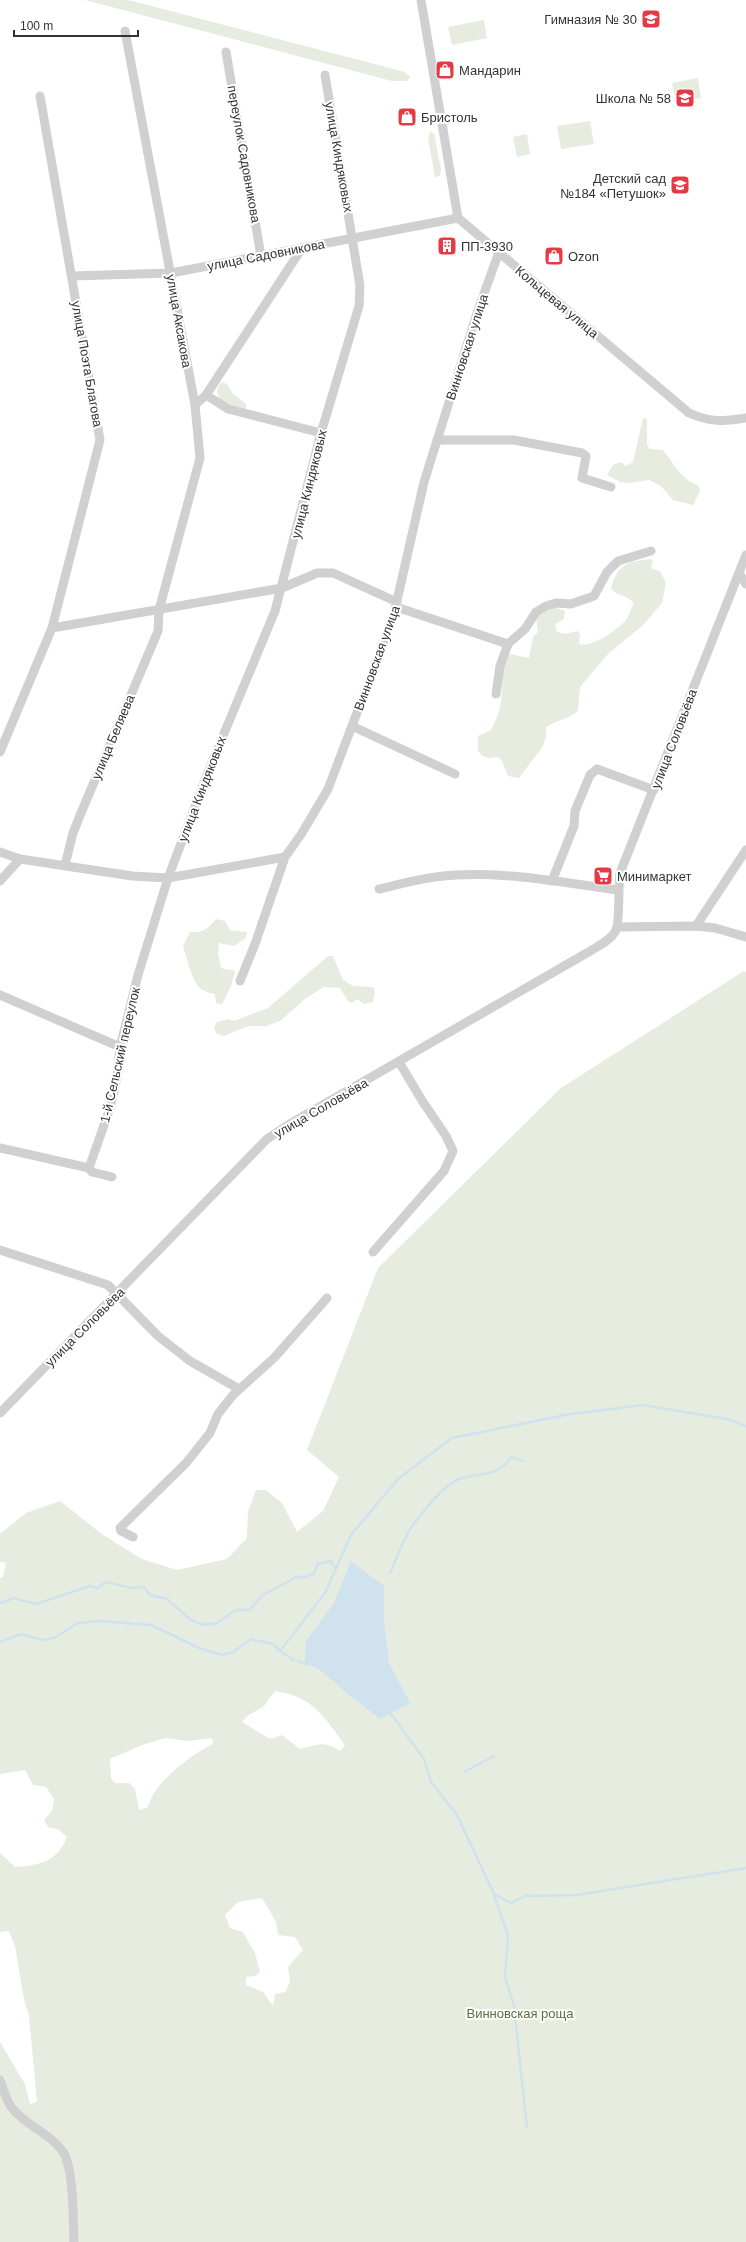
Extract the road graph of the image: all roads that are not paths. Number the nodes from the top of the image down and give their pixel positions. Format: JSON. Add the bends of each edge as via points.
{"nodes":[{"id":1,"x":421,"y":0,"type":"edge"},
{"id":2,"x":126,"y":31,"type":"dead end"},
{"id":3,"x":226,"y":52,"type":"dead end"},
{"id":4,"x":325,"y":75,"type":"dead end"},
{"id":5,"x":40,"y":96,"type":"dead end"},
{"id":6,"x":458,"y":218,"type":"junction"},
{"id":7,"x":353,"y":238,"type":"junction"},
{"id":8,"x":302,"y":248,"type":"junction"},
{"id":9,"x":499,"y":252,"type":"junction"},
{"id":10,"x":261,"y":256,"type":"junction"},
{"id":11,"x":171,"y":273,"type":"junction"},
{"id":12,"x":72,"y":276,"type":"junction"},
{"id":13,"x":206,"y":395,"type":"junction"},
{"id":14,"x":195,"y":405,"type":"junction"},
{"id":15,"x":746,"y":418,"type":"edge"},
{"id":16,"x":321,"y":433,"type":"junction"},
{"id":17,"x":437,"y":440,"type":"junction"},
{"id":18,"x":611,"y":486,"type":"dead end"},
{"id":19,"x":651,"y":551,"type":"dead end"},
{"id":20,"x":746,"y":555,"type":"edge"},
{"id":21,"x":739,"y":573,"type":"junction"},
{"id":22,"x":746,"y":584,"type":"edge"},
{"id":23,"x":282,"y":588,"type":"junction"},
{"id":24,"x":397,"y":605,"type":"junction"},
{"id":25,"x":159,"y":610,"type":"junction"},
{"id":26,"x":52,"y":628,"type":"junction"},
{"id":27,"x":508,"y":644,"type":"junction"},
{"id":28,"x":496,"y":694,"type":"dead end"},
{"id":29,"x":352,"y":726,"type":"junction"},
{"id":30,"x":0,"y":752,"type":"edge"},
{"id":31,"x":455,"y":774,"type":"dead end"},
{"id":32,"x":654,"y":790,"type":"junction"},
{"id":33,"x":746,"y":850,"type":"edge"},
{"id":34,"x":0,"y":852,"type":"edge"},
{"id":35,"x":286,"y":857,"type":"junction"},
{"id":36,"x":20,"y":859,"type":"junction"},
{"id":37,"x":65,"y":865,"type":"junction"},
{"id":38,"x":168,"y":878,"type":"junction"},
{"id":39,"x":0,"y":881,"type":"edge"},
{"id":40,"x":552,"y":881,"type":"junction"},
{"id":41,"x":379,"y":889,"type":"dead end"},
{"id":42,"x":618,"y":890,"type":"junction"},
{"id":43,"x":696,"y":926,"type":"junction"},
{"id":44,"x":617,"y":927,"type":"junction"},
{"id":45,"x":746,"y":937,"type":"edge"},
{"id":46,"x":240,"y":981,"type":"dead end"},
{"id":47,"x":0,"y":994,"type":"edge"},
{"id":48,"x":120,"y":1047,"type":"junction"},
{"id":49,"x":399,"y":1062,"type":"junction"},
{"id":50,"x":0,"y":1148,"type":"edge"},
{"id":51,"x":89,"y":1168,"type":"junction"},
{"id":52,"x":112,"y":1177,"type":"dead end"},
{"id":53,"x":0,"y":1250,"type":"edge"},
{"id":54,"x":373,"y":1252,"type":"dead end"},
{"id":55,"x":117,"y":1295,"type":"junction"},
{"id":56,"x":327,"y":1298,"type":"dead end"},
{"id":57,"x":239,"y":1389,"type":"junction"},
{"id":58,"x":0,"y":1413,"type":"edge"},
{"id":59,"x":133,"y":1537,"type":"dead end"},
{"id":60,"x":0,"y":2080,"type":"edge"},
{"id":61,"x":74,"y":2242,"type":"edge"}],
"edges":[{"from":1,"to":6,"type":"street"},
{"from":2,"to":11,"type":"street","name":"улица Аксакова"},
{"from":3,"to":10,"type":"street","name":"переулок Садовникова"},
{"from":4,"to":7,"type":"street","name":"улица Киндяковых"},
{"from":5,"to":12,"type":"street","name":"улица Поэта Благова"},
{"from":6,"to":7,"type":"street","name":"улица Садовникова"},
{"from":6,"to":9,"type":"street","name":"Кольцевая улица"},
{"from":7,"to":8,"type":"street","name":"улица Садовникова"},
{"from":7,"to":16,"type":"street","name":"улица Киндяковых","via":[[360,286],[359,306]]},
{"from":8,"to":10,"type":"street","name":"улица Садовникова"},
{"from":8,"to":13,"type":"street"},
{"from":9,"to":15,"type":"street","name":"Кольцевая улица","via":[[689,413],[715,422]]},
{"from":9,"to":17,"type":"street","name":"Винновская улица"},
{"from":10,"to":11,"type":"street","name":"улица Садовникова"},
{"from":11,"to":12,"type":"street","name":"улица Садовникова"},
{"from":11,"to":14,"type":"street","name":"улица Аксакова"},
{"from":12,"to":26,"type":"street","name":"улица Поэта Благова","via":[[100,440]]},
{"from":13,"to":14,"type":"street"},
{"from":13,"to":16,"type":"street","via":[[228,409]]},
{"from":14,"to":25,"type":"street","name":"улица Аксакова","via":[[200,458]]},
{"from":16,"to":23,"type":"street","name":"улица Киндяковых"},
{"from":17,"to":18,"type":"street","via":[[514,440],[582,453],[586,456],[582,478]]},
{"from":17,"to":24,"type":"street","name":"Винновская улица","via":[[409,543]]},
{"from":19,"to":27,"type":"street","via":[[618,561],[607,572],[594,596],[571,604],[556,603],[536,612],[525,629]]},
{"from":20,"to":21,"type":"street","name":"улица Соловьёва"},
{"from":21,"to":22,"type":"street"},
{"from":21,"to":32,"type":"street","name":"улица Соловьёва"},
{"from":23,"to":24,"type":"street","via":[[317,573],[333,573]]},
{"from":23,"to":25,"type":"street"},
{"from":23,"to":38,"type":"street","name":"улица Киндяковых"},
{"from":24,"to":27,"type":"street"},
{"from":24,"to":29,"type":"street","name":"Винновская улица"},
{"from":25,"to":26,"type":"street"},
{"from":25,"to":37,"type":"street","name":"улица Беляева","via":[[158,631],[80,813]]},
{"from":26,"to":30,"type":"street","name":"улица Поэта Благова"},
{"from":27,"to":28,"type":"street","via":[[500,666]]},
{"from":29,"to":31,"type":"street"},
{"from":29,"to":35,"type":"street","name":"Винновская улица","via":[[328,789]]},
{"from":32,"to":40,"type":"street","via":[[597,769],[590,775],[574,810],[574,826]]},
{"from":32,"to":42,"type":"street","name":"улица Соловьёва","via":[[620,873]]},
{"from":33,"to":43,"type":"street"},
{"from":34,"to":36,"type":"street"},
{"from":35,"to":38,"type":"street"},
{"from":35,"to":46,"type":"street","name":"Винновская улица"},
{"from":36,"to":37,"type":"street"},
{"from":36,"to":39,"type":"street"},
{"from":37,"to":38,"type":"street","via":[[132,876]]},
{"from":38,"to":48,"type":"street","name":"1-й Сельский переулок","via":[[138,975]]},
{"from":40,"to":41,"type":"street","via":[[458,875],[430,877]]},
{"from":40,"to":42,"type":"street"},
{"from":42,"to":44,"type":"street","name":"улица Соловьёва"},
{"from":43,"to":44,"type":"street"},
{"from":43,"to":45,"type":"street","via":[[715,928]]},
{"from":44,"to":49,"type":"street","name":"улица Соловьёва","via":[[612,936],[592,950]]},
{"from":47,"to":48,"type":"street"},
{"from":48,"to":51,"type":"street","name":"1-й Сельский переулок","via":[[117,1078],[110,1108]]},
{"from":49,"to":54,"type":"street","via":[[453,1151],[444,1171]]},
{"from":49,"to":55,"type":"street","name":"улица Соловьёва","via":[[268,1139]]},
{"from":50,"to":51,"type":"street"},
{"from":51,"to":52,"type":"street","via":[[92,1172]]},
{"from":53,"to":55,"type":"street","via":[[108,1285]]},
{"from":55,"to":57,"type":"street","via":[[158,1336],[190,1361]]},
{"from":55,"to":58,"type":"street","name":"улица Соловьёва"},
{"from":56,"to":57,"type":"street","via":[[274,1358]]},
{"from":57,"to":59,"type":"street","via":[[218,1414],[210,1433],[186,1462],[120,1528]]},
{"from":60,"to":61,"type":"street","via":[[11,2108],[56,2142],[64,2153],[71,2189]]}]}
